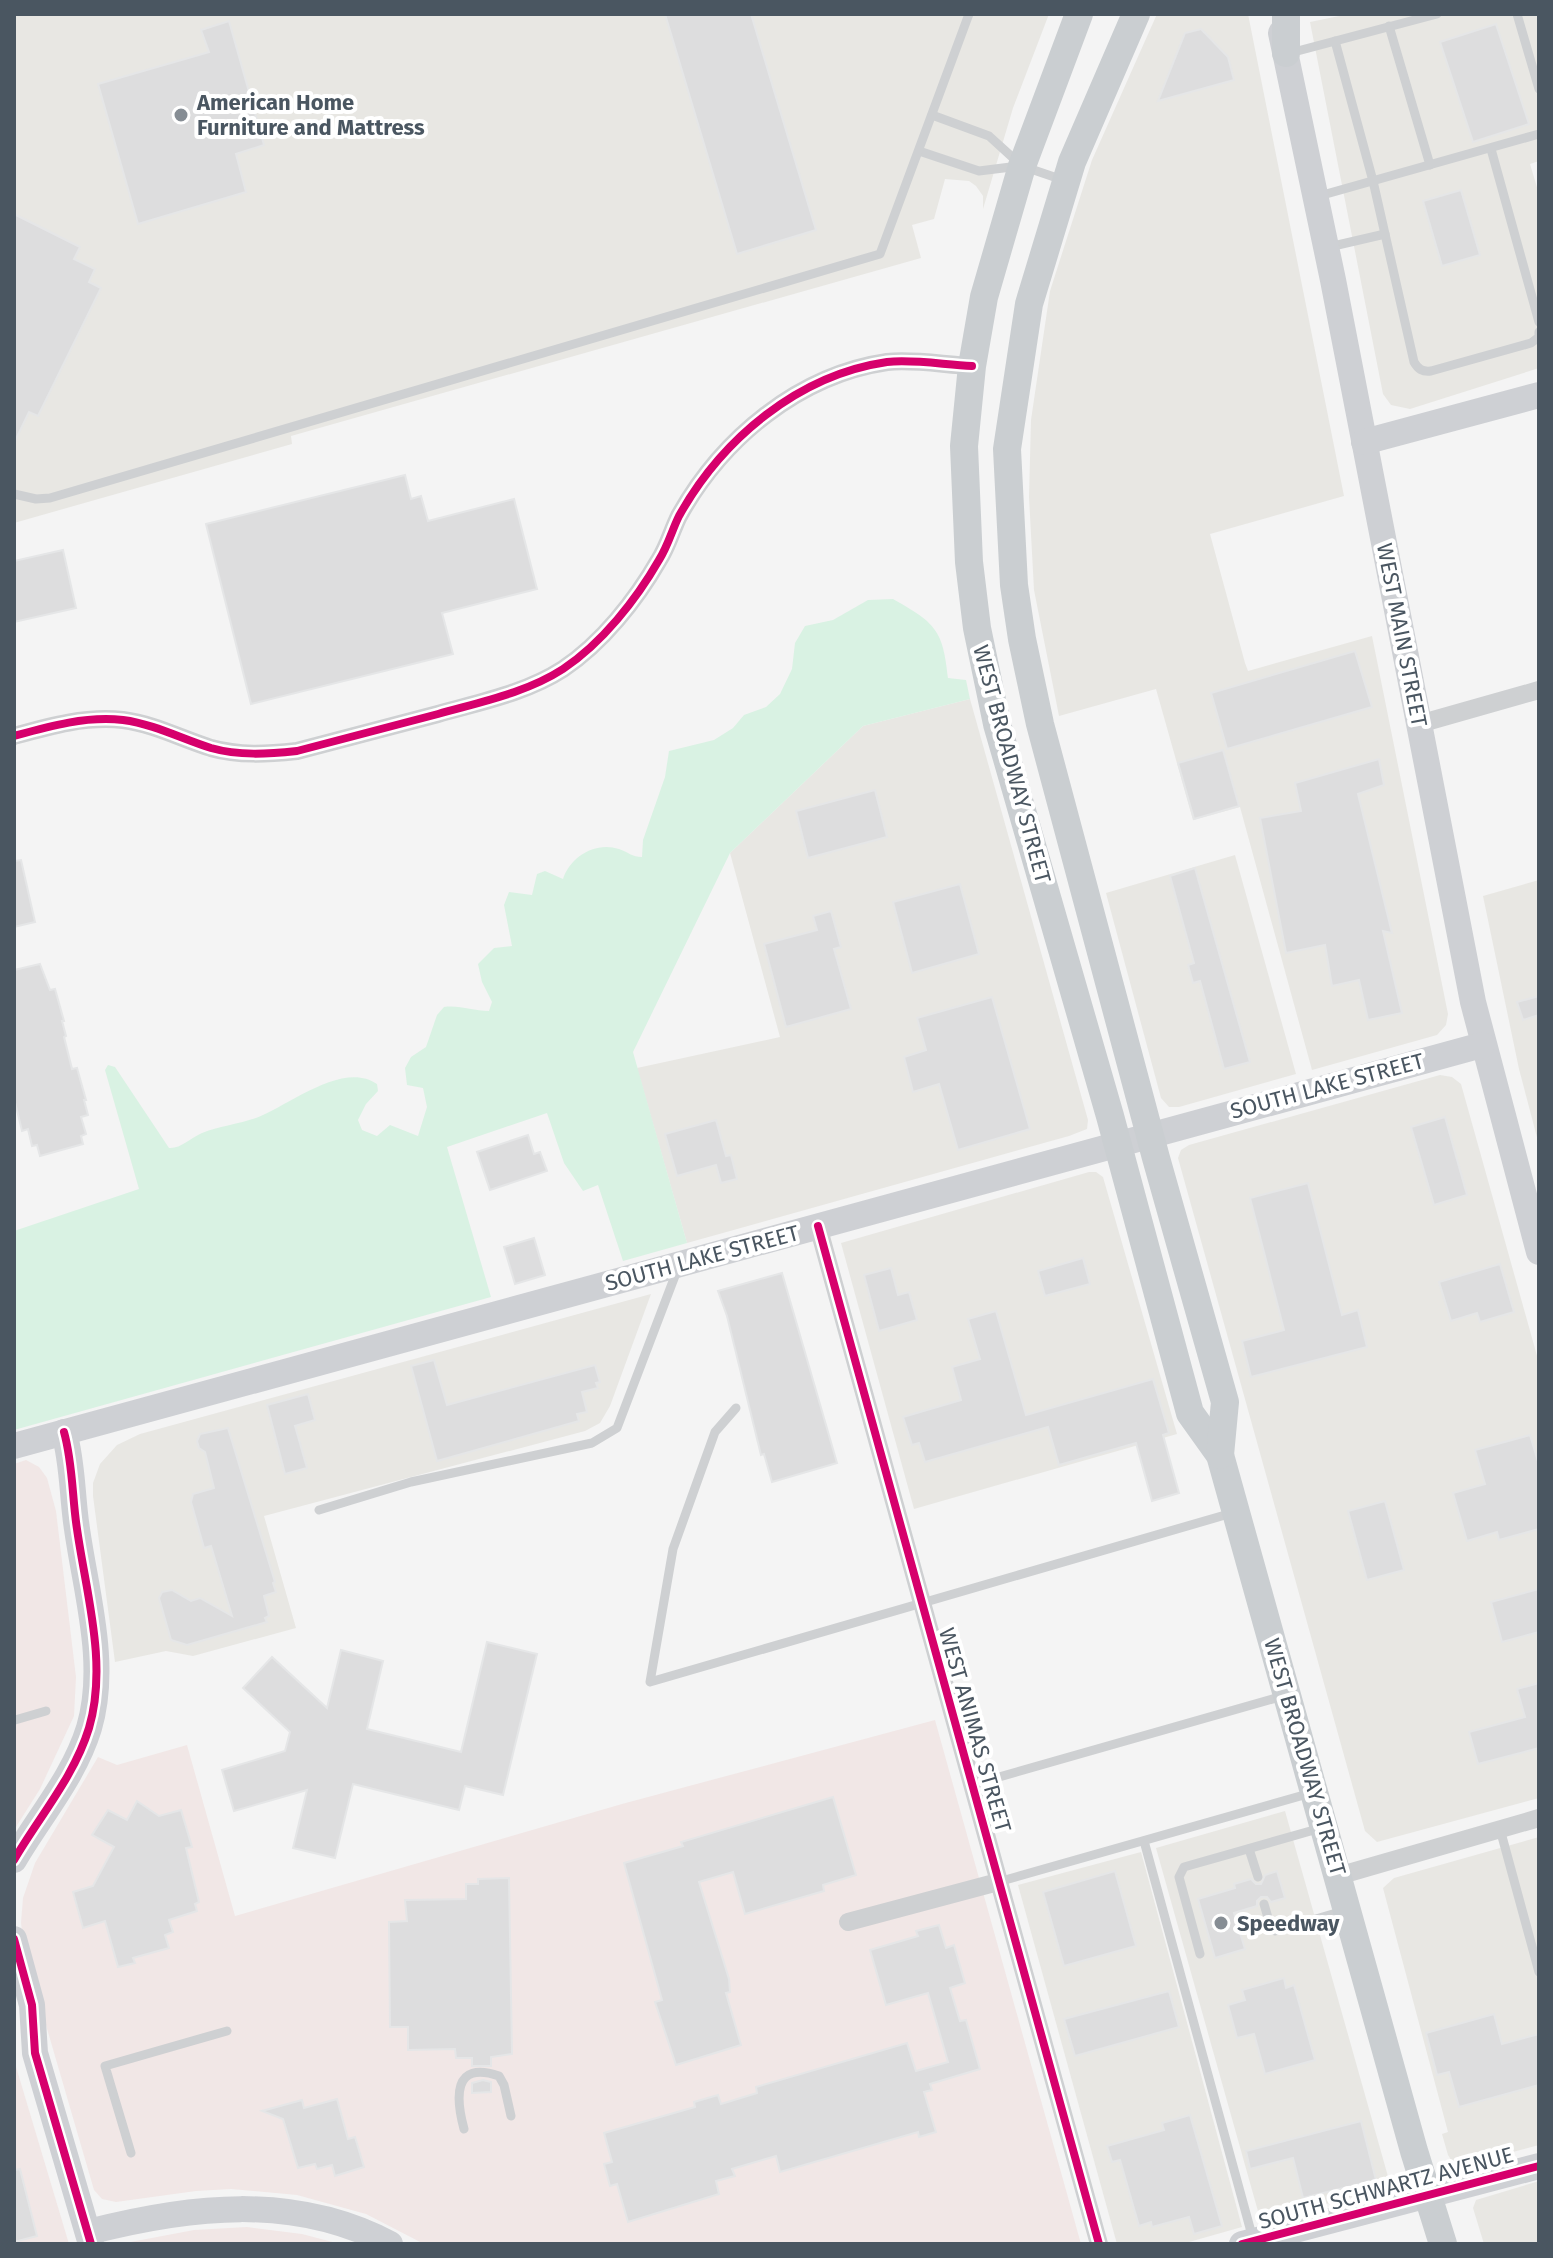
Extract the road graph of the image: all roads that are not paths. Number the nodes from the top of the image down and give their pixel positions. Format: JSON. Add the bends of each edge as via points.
{"nodes":[{"id":1,"x":969,"y":14,"type":"edge"},
{"id":2,"x":1079,"y":14,"type":"edge"},
{"id":3,"x":1136,"y":14,"type":"edge"},
{"id":4,"x":1277,"y":14,"type":"edge"},
{"id":5,"x":1286,"y":14,"type":"edge"},
{"id":6,"x":1437,"y":14,"type":"edge"},
{"id":7,"x":1517,"y":14,"type":"edge"},
{"id":8,"x":1389,"y":26,"type":"junction"},
{"id":9,"x":1335,"y":41,"type":"junction"},
{"id":10,"x":1286,"y":53,"type":"junction"},
{"id":11,"x":1539,"y":89,"type":"edge"},
{"id":12,"x":932,"y":115,"type":"junction"},
{"id":13,"x":1539,"y":134,"type":"edge"},
{"id":14,"x":1491,"y":149,"type":"junction"},
{"id":15,"x":919,"y":151,"type":"junction"},
{"id":16,"x":1430,"y":165,"type":"junction"},
{"id":17,"x":1022,"y":166,"type":"junction"},
{"id":18,"x":1066,"y":181,"type":"junction"},
{"id":19,"x":1373,"y":181,"type":"junction"},
{"id":20,"x":1316,"y":197,"type":"junction"},
{"id":21,"x":1385,"y":234,"type":"junction"},
{"id":22,"x":1326,"y":248,"type":"junction"},
{"id":23,"x":1539,"y":322,"type":"edge"},
{"id":24,"x":1539,"y":332,"type":"edge"},
{"id":25,"x":972,"y":366,"type":"junction"},
{"id":26,"x":1539,"y":395,"type":"edge"},
{"id":27,"x":1364,"y":442,"type":"junction"},
{"id":28,"x":14,"y":494,"type":"edge"},
{"id":29,"x":1539,"y":690,"type":"edge"},
{"id":30,"x":1419,"y":724,"type":"junction"},
{"id":31,"x":14,"y":736,"type":"edge"},
{"id":32,"x":1482,"y":1045,"type":"junction"},
{"id":33,"x":1150,"y":1134,"type":"junction"},
{"id":34,"x":1117,"y":1144,"type":"junction"},
{"id":35,"x":818,"y":1226,"type":"junction"},
{"id":36,"x":1539,"y":1252,"type":"edge"},
{"id":37,"x":679,"y":1264,"type":"junction"},
{"id":38,"x":736,"y":1408,"type":"dead end"},
{"id":39,"x":64,"y":1432,"type":"junction"},
{"id":40,"x":14,"y":1446,"type":"edge"},
{"id":41,"x":1220,"y":1455,"type":"junction"},
{"id":42,"x":319,"y":1510,"type":"dead end"},
{"id":43,"x":1236,"y":1512,"type":"junction"},
{"id":44,"x":922,"y":1605,"type":"junction"},
{"id":45,"x":1287,"y":1695,"type":"junction"},
{"id":46,"x":46,"y":1711,"type":"dead end"},
{"id":47,"x":15,"y":1720,"type":"edge"},
{"id":48,"x":971,"y":1785,"type":"junction"},
{"id":49,"x":1314,"y":1792,"type":"junction"},
{"id":50,"x":1539,"y":1818,"type":"edge"},
{"id":51,"x":1324,"y":1827,"type":"junction"},
{"id":52,"x":1500,"y":1829,"type":"junction"},
{"id":53,"x":1144,"y":1841,"type":"junction"},
{"id":54,"x":1249,"y":1849,"type":"junction"},
{"id":55,"x":14,"y":1860,"type":"edge"},
{"id":56,"x":1338,"y":1876,"type":"junction"},
{"id":57,"x":1258,"y":1877,"type":"dead end"},
{"id":58,"x":998,"y":1882,"type":"junction"},
{"id":59,"x":1264,"y":1904,"type":"dead end"},
{"id":60,"x":1347,"y":1910,"type":"junction"},
{"id":61,"x":848,"y":1922,"type":"dead end"},
{"id":62,"x":14,"y":1939,"type":"edge"},
{"id":63,"x":1200,"y":1954,"type":"dead end"},
{"id":64,"x":1539,"y":1972,"type":"edge"},
{"id":65,"x":14,"y":2019,"type":"edge"},
{"id":66,"x":227,"y":2031,"type":"dead end"},
{"id":67,"x":35,"y":2053,"type":"junction"},
{"id":68,"x":511,"y":2116,"type":"dead end"},
{"id":69,"x":464,"y":2129,"type":"dead end"},
{"id":70,"x":131,"y":2153,"type":"dead end"},
{"id":71,"x":1539,"y":2166,"type":"edge"},
{"id":72,"x":1428,"y":2196,"type":"junction"},
{"id":73,"x":90,"y":2238,"type":"edge"},
{"id":74,"x":1250,"y":2243,"type":"edge"},
{"id":75,"x":390,"y":2244,"type":"edge"},
{"id":76,"x":1099,"y":2244,"type":"edge"},
{"id":77,"x":1443,"y":2244,"type":"edge"}],
"edges":[{"from":1,"to":12,"type":"lane"},
{"from":2,"to":17,"type":"main road","name":"WEST BROADWAY STREET"},
{"from":3,"to":18,"type":"main road","name":"WEST BROADWAY STREET"},
{"from":4,"to":10,"type":"main road","name":"WEST MAIN STREET"},
{"from":5,"to":10,"type":"main road"},
{"from":6,"to":8,"type":"lane"},
{"from":7,"to":11,"type":"lane"},
{"from":8,"to":9,"type":"lane"},
{"from":8,"to":16,"type":"lane"},
{"from":9,"to":10,"type":"lane"},
{"from":9,"to":19,"type":"lane"},
{"from":10,"to":20,"type":"main road","name":"WEST MAIN STREET"},
{"from":12,"to":15,"type":"lane"},
{"from":12,"to":17,"type":"lane","via":[[989,136]]},
{"from":13,"to":14,"type":"lane"},
{"from":14,"to":16,"type":"lane"},
{"from":14,"to":23,"type":"lane"},
{"from":15,"to":17,"type":"lane","via":[[979,171]]},
{"from":15,"to":28,"type":"lane","via":[[880,254],[50,498]]},
{"from":16,"to":19,"type":"lane"},
{"from":17,"to":18,"type":"lane"},
{"from":17,"to":25,"type":"main road","name":"WEST BROADWAY STREET","via":[[984,297]]},
{"from":18,"to":33,"type":"main road","name":"WEST BROADWAY STREET","via":[[1029,304],[1007,449],[1014,585],[1040,724]]},
{"from":19,"to":20,"type":"lane"},
{"from":19,"to":21,"type":"lane"},
{"from":20,"to":22,"type":"main road","name":"WEST MAIN STREET"},
{"from":21,"to":22,"type":"lane"},
{"from":21,"to":24,"type":"lane","via":[[1414,362],[1423,372],[1531,343]]},
{"from":22,"to":27,"type":"main road","name":"WEST MAIN STREET"},
{"from":25,"to":31,"type":"street","via":[[889,362],[862,368],[806,388],[768,413],[702,479],[661,557],[623,612],[563,669],[505,696],[297,751],[266,754],[213,748],[171,732],[113,720],[69,722]]},
{"from":25,"to":34,"type":"main road","name":"WEST BROADWAY STREET","via":[[964,446],[969,562],[984,665]]},
{"from":26,"to":27,"type":"main road"},
{"from":27,"to":30,"type":"main road","name":"WEST MAIN STREET"},
{"from":29,"to":30,"type":"street"},
{"from":30,"to":32,"type":"main road","name":"WEST MAIN STREET"},
{"from":32,"to":33,"type":"main road","name":"SOUTH LAKE STREET"},
{"from":32,"to":36,"type":"main road","name":"WEST MAIN STREET"},
{"from":33,"to":34,"type":"main road","name":"SOUTH LAKE STREET"},
{"from":33,"to":41,"type":"main road","name":"WEST BROADWAY STREET","via":[[1225,1402]]},
{"from":34,"to":35,"type":"main road","name":"SOUTH LAKE STREET"},
{"from":34,"to":41,"type":"main road","name":"WEST BROADWAY STREET","via":[[1190,1413]]},
{"from":35,"to":37,"type":"main road","name":"SOUTH LAKE STREET"},
{"from":35,"to":44,"type":"street","name":"WEST ANIMAS STREET"},
{"from":37,"to":39,"type":"main road","name":"SOUTH LAKE STREET"},
{"from":37,"to":42,"type":"lane","via":[[617,1428],[592,1443],[411,1482]]},
{"from":38,"to":44,"type":"lane","via":[[715,1432],[673,1549],[650,1682]]},
{"from":39,"to":40,"type":"main road","name":"SOUTH LAKE STREET"},
{"from":39,"to":55,"type":"main road","via":[[96,1685],[79,1753]]},
{"from":41,"to":43,"type":"main road","name":"WEST BROADWAY STREET"},
{"from":43,"to":44,"type":"lane"},
{"from":43,"to":45,"type":"main road","name":"WEST BROADWAY STREET"},
{"from":44,"to":48,"type":"street","name":"WEST ANIMAS STREET"},
{"from":45,"to":48,"type":"lane"},
{"from":45,"to":49,"type":"main road","name":"WEST BROADWAY STREET"},
{"from":46,"to":47,"type":"lane"},
{"from":48,"to":58,"type":"street","name":"WEST ANIMAS STREET"},
{"from":49,"to":51,"type":"main road","name":"WEST BROADWAY STREET"},
{"from":49,"to":53,"type":"lane"},
{"from":50,"to":52,"type":"street"},
{"from":51,"to":54,"type":"lane"},
{"from":51,"to":56,"type":"main road","name":"WEST BROADWAY STREET"},
{"from":52,"to":56,"type":"street"},
{"from":52,"to":64,"type":"lane"},
{"from":53,"to":58,"type":"lane"},
{"from":53,"to":74,"type":"lane"},
{"from":54,"to":57,"type":"lane"},
{"from":54,"to":63,"type":"lane","via":[[1184,1867],[1179,1877]]},
{"from":56,"to":60,"type":"main road","name":"WEST BROADWAY STREET"},
{"from":58,"to":61,"type":"street"},
{"from":58,"to":76,"type":"street","name":"WEST ANIMAS STREET"},
{"from":59,"to":60,"type":"lane","via":[[1275,1931]]},
{"from":60,"to":72,"type":"main road","name":"WEST BROADWAY STREET"},
{"from":62,"to":67,"type":"main road","via":[[32,2005]]},
{"from":65,"to":67,"type":"main road"},
{"from":66,"to":70,"type":"lane","via":[[105,2066]]},
{"from":67,"to":73,"type":"main road"},
{"from":68,"to":69,"type":"lane","via":[[499,2076],[472,2075],[457,2093]]},
{"from":71,"to":72,"type":"main road","name":"SOUTH SCHWARTZ AVENUE"},
{"from":72,"to":74,"type":"main road","name":"SOUTH SCHWARTZ AVENUE"},
{"from":72,"to":77,"type":"main road","name":"WEST BROADWAY STREET"},
{"from":73,"to":75,"type":"main road","via":[[170,2214],[244,2208],[311,2215]]}]}
